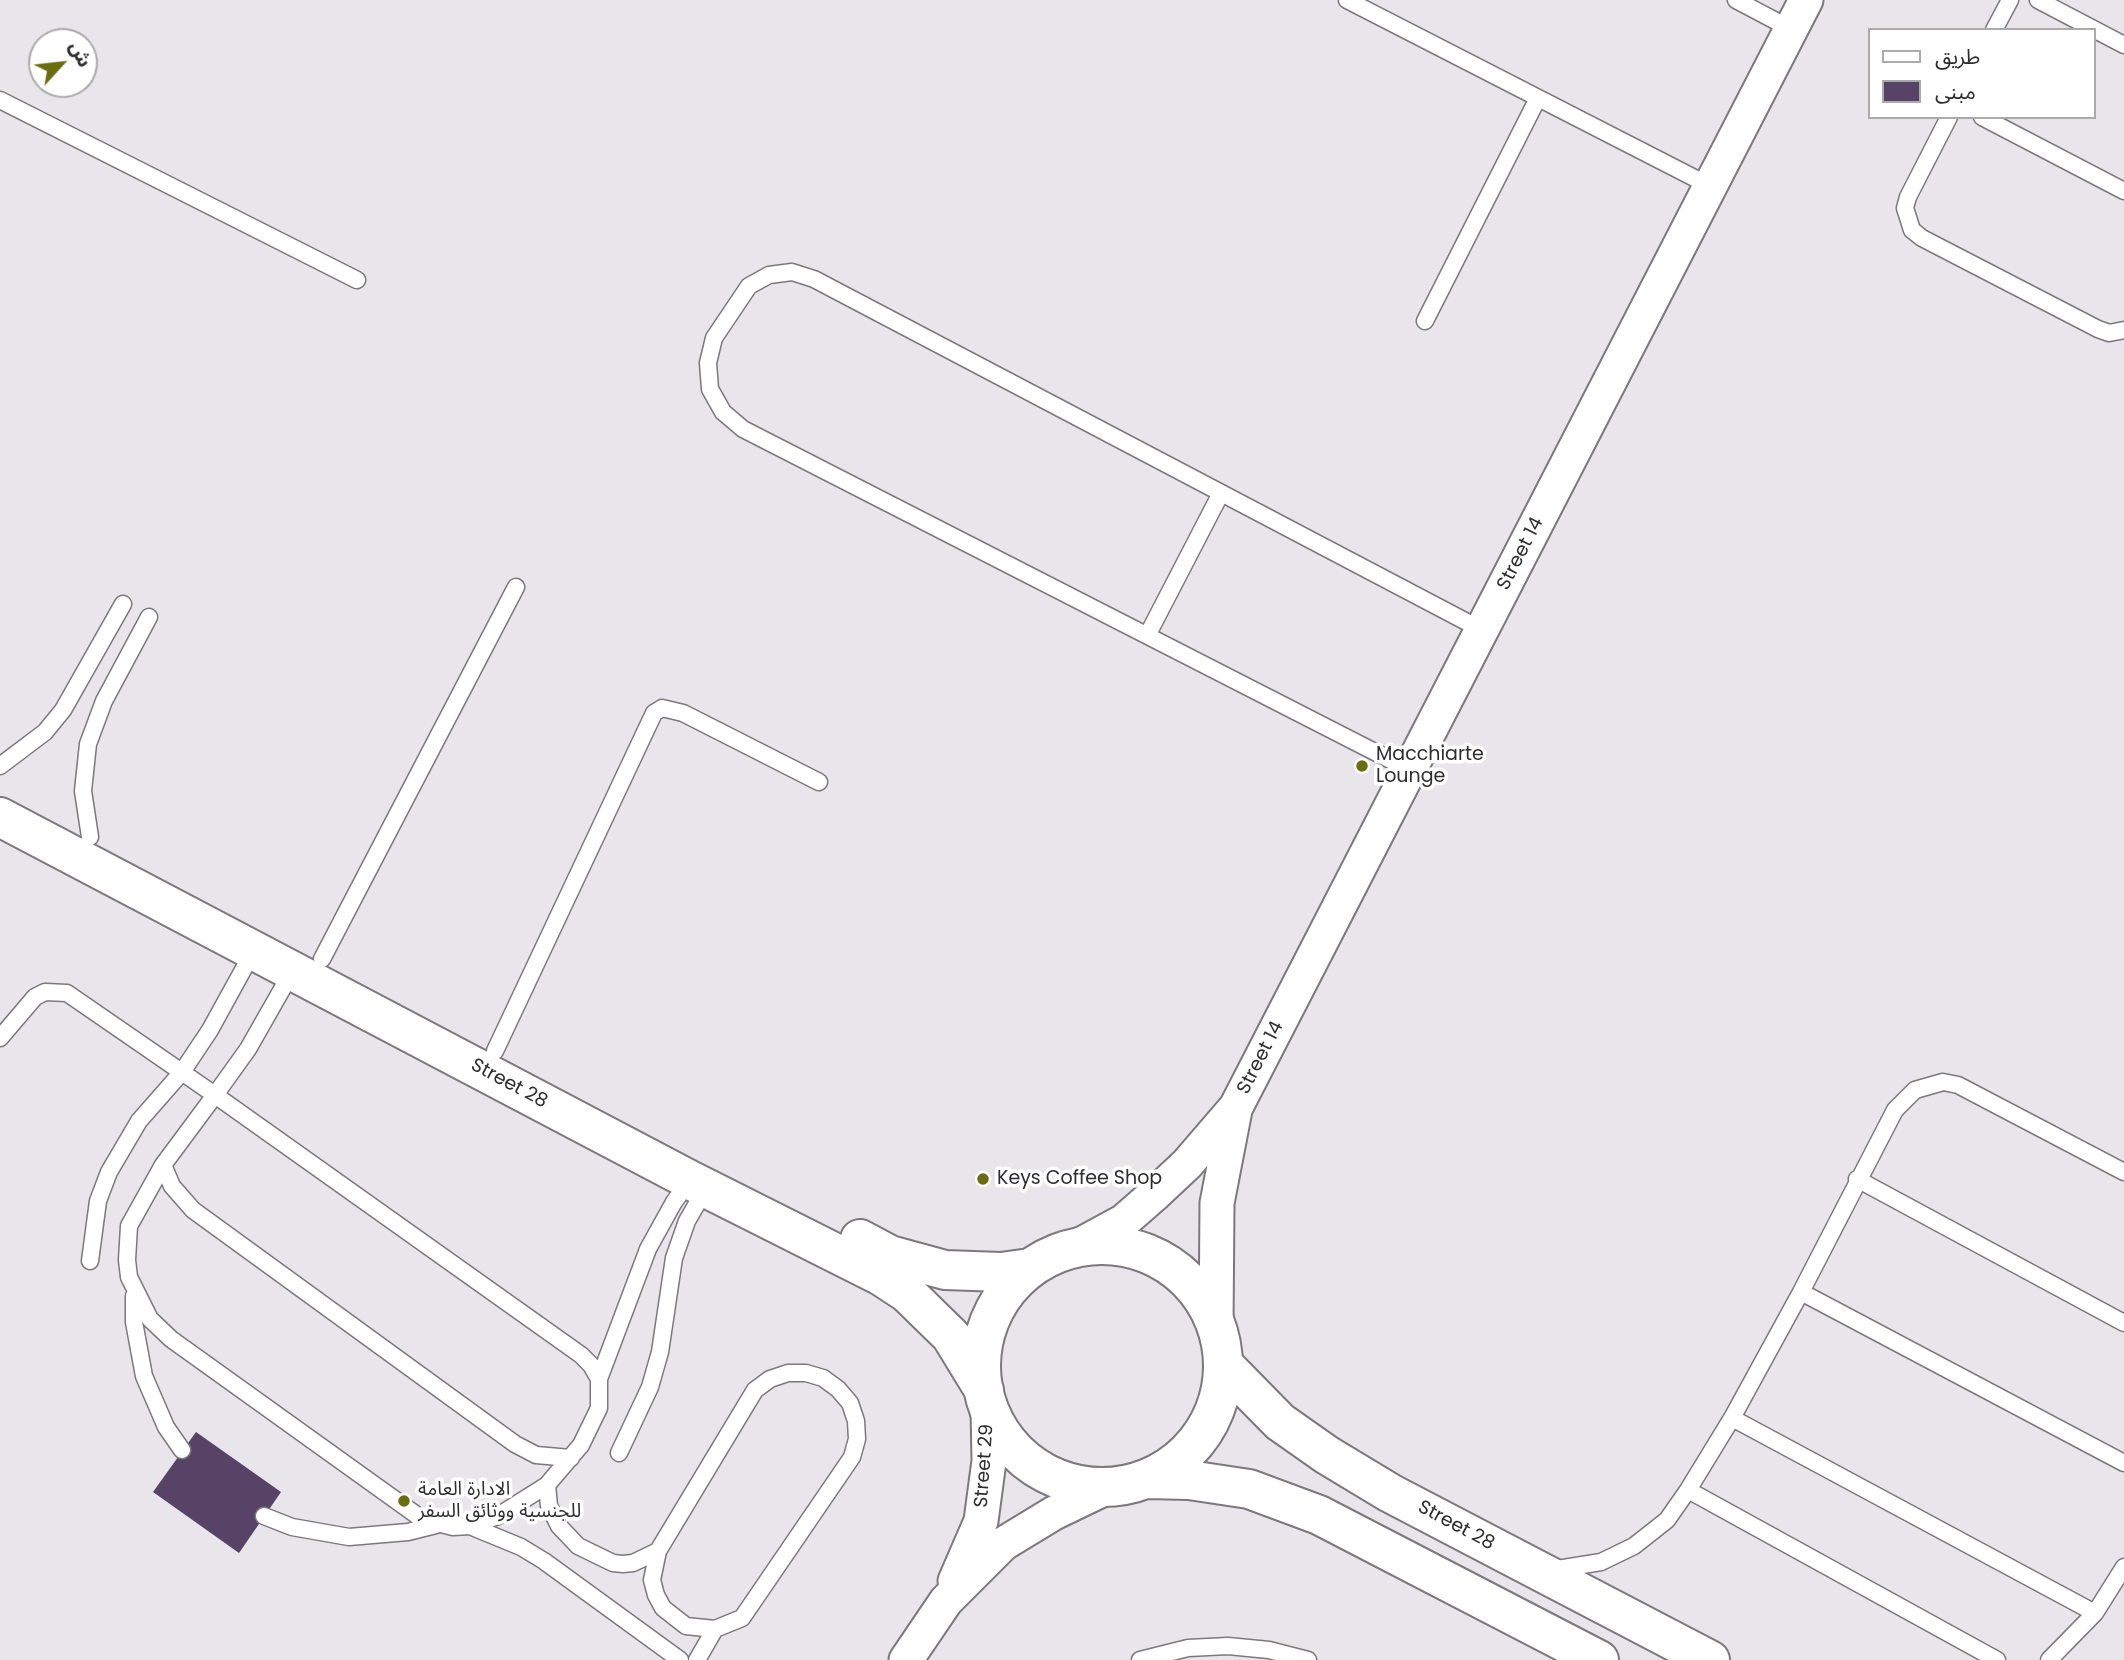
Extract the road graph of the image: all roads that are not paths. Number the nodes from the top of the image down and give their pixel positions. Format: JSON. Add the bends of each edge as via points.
{"nodes":[{"id":1,"x":1347,"y":0,"type":"edge"},
{"id":2,"x":1736,"y":0,"type":"edge"},
{"id":3,"x":2010,"y":0,"type":"edge"},
{"id":4,"x":2038,"y":0,"type":"edge"},
{"id":5,"x":1799,"y":14,"type":"edge"},
{"id":6,"x":1995,"y":28,"type":"edge"},
{"id":7,"x":2092,"y":28,"type":"edge"},
{"id":8,"x":2096,"y":30,"type":"edge"},
{"id":9,"x":2124,"y":45,"type":"edge"},
{"id":10,"x":1538,"y":98,"type":"junction"},
{"id":11,"x":0,"y":100,"type":"edge"},
{"id":12,"x":1948,"y":119,"type":"edge"},
{"id":13,"x":1986,"y":119,"type":"edge"},
{"id":14,"x":1710,"y":186,"type":"junction"},
{"id":15,"x":2124,"y":191,"type":"edge"},
{"id":16,"x":357,"y":280,"type":"dead end"},
{"id":17,"x":1425,"y":321,"type":"dead end"},
{"id":18,"x":2124,"y":330,"type":"edge"},
{"id":19,"x":1221,"y":494,"type":"junction"},
{"id":20,"x":516,"y":587,"type":"dead end"},
{"id":21,"x":123,"y":604,"type":"dead end"},
{"id":22,"x":149,"y":617,"type":"dead end"},
{"id":23,"x":1482,"y":629,"type":"junction"},
{"id":24,"x":1148,"y":634,"type":"junction"},
{"id":25,"x":0,"y":766,"type":"edge"},
{"id":26,"x":1410,"y":770,"type":"junction"},
{"id":27,"x":819,"y":782,"type":"dead end"},
{"id":28,"x":0,"y":791,"type":"edge"},
{"id":29,"x":0,"y":817,"type":"edge"},
{"id":30,"x":90,"y":837,"type":"junction"},
{"id":31,"x":254,"y":950,"type":"junction"},
{"id":32,"x":308,"y":965,"type":"junction"},
{"id":33,"x":0,"y":1038,"type":"edge"},
{"id":34,"x":495,"y":1051,"type":"junction"},
{"id":35,"x":182,"y":1072,"type":"junction"},
{"id":36,"x":215,"y":1095,"type":"junction"},
{"id":37,"x":1236,"y":1107,"type":"junction"},
{"id":38,"x":163,"y":1165,"type":"junction"},
{"id":39,"x":2124,"y":1172,"type":"edge"},
{"id":40,"x":1857,"y":1179,"type":"junction"},
{"id":41,"x":698,"y":1184,"type":"junction"},
{"id":42,"x":1076,"y":1247,"type":"junction"},
{"id":43,"x":90,"y":1261,"type":"dead end"},
{"id":44,"x":1030,"y":1268,"type":"junction"},
{"id":45,"x":1801,"y":1292,"type":"junction"},
{"id":46,"x":135,"y":1293,"type":"junction"},
{"id":47,"x":2124,"y":1323,"type":"edge"},
{"id":48,"x":1220,"y":1346,"type":"junction"},
{"id":49,"x":599,"y":1379,"type":"junction"},
{"id":50,"x":986,"y":1399,"type":"junction"},
{"id":51,"x":1732,"y":1418,"type":"junction"},
{"id":52,"x":182,"y":1450,"type":"dead end"},
{"id":53,"x":620,"y":1453,"type":"dead end"},
{"id":54,"x":571,"y":1458,"type":"junction"},
{"id":55,"x":2124,"y":1463,"type":"edge"},
{"id":56,"x":1146,"y":1479,"type":"junction"},
{"id":57,"x":547,"y":1485,"type":"junction"},
{"id":58,"x":1108,"y":1487,"type":"junction"},
{"id":59,"x":1688,"y":1490,"type":"junction"},
{"id":60,"x":264,"y":1516,"type":"dead end"},
{"id":61,"x":436,"y":1525,"type":"junction"},
{"id":62,"x":470,"y":1526,"type":"junction"},
{"id":63,"x":658,"y":1551,"type":"junction"},
{"id":64,"x":2124,"y":1567,"type":"edge"},
{"id":65,"x":1542,"y":1572,"type":"junction"},
{"id":66,"x":946,"y":1601,"type":"junction"},
{"id":67,"x":2095,"y":1613,"type":"junction"},
{"id":68,"x":715,"y":1629,"type":"junction"},
{"id":69,"x":680,"y":1660,"type":"edge"},
{"id":70,"x":697,"y":1660,"type":"edge"},
{"id":71,"x":906,"y":1660,"type":"edge"},
{"id":72,"x":1140,"y":1660,"type":"edge"},
{"id":73,"x":1308,"y":1660,"type":"edge"},
{"id":74,"x":1599,"y":1660,"type":"edge"},
{"id":75,"x":1710,"y":1660,"type":"edge"},
{"id":76,"x":1997,"y":1660,"type":"edge"},
{"id":77,"x":2049,"y":1660,"type":"edge"}],
"edges":[{"from":1,"to":10,"type":"lane"},
{"from":2,"to":5,"type":"lane"},
{"from":3,"to":6,"type":"lane"},
{"from":4,"to":7,"type":"lane"},
{"from":5,"to":14,"type":"street","name":"Street 14"},
{"from":8,"to":9,"type":"lane"},
{"from":10,"to":14,"type":"lane"},
{"from":10,"to":17,"type":"lane"},
{"from":11,"to":16,"type":"lane"},
{"from":12,"to":18,"type":"lane","via":[[1908,197],[1906,220],[1912,230],[2098,329],[2109,333]]},
{"from":13,"to":15,"type":"lane"},
{"from":14,"to":23,"type":"street","name":"Street 14"},
{"from":19,"to":23,"type":"lane"},
{"from":19,"to":24,"type":"lane"},
{"from":19,"to":24,"type":"lane","via":[[814,279],[792,272],[769,275],[749,286],[714,338],[708,363],[710,389],[723,412],[743,429]]},
{"from":20,"to":32,"type":"lane"},
{"from":21,"to":25,"type":"lane","via":[[63,710],[38,738]]},
{"from":22,"to":30,"type":"lane","via":[[104,701],[88,744],[83,791]]},
{"from":23,"to":26,"type":"street","name":"Street 14"},
{"from":24,"to":26,"type":"lane"},
{"from":26,"to":37,"type":"street","name":"Street 14"},
{"from":27,"to":34,"type":"lane","via":[[683,713],[662,708],[654,713]]},
{"from":28,"to":30,"type":"street","name":"Street 28"},
{"from":29,"to":31,"type":"street","name":"Street 28"},
{"from":30,"to":32,"type":"street","name":"Street 28"},
{"from":31,"to":32,"type":"street","name":"Street 28"},
{"from":31,"to":35,"type":"lane"},
{"from":32,"to":34,"type":"street","name":"Street 28"},
{"from":32,"to":36,"type":"lane"},
{"from":32,"to":41,"type":"street","name":"Street 28"},
{"from":33,"to":35,"type":"lane","via":[[35,997],[46,992],[67,993]]},
{"from":34,"to":44,"type":"street","name":"Street 28","via":[[890,1255],[973,1273]]},
{"from":35,"to":36,"type":"lane"},
{"from":35,"to":43,"type":"lane","via":[[139,1121],[109,1172],[98,1201]]},
{"from":36,"to":38,"type":"lane"},
{"from":36,"to":49,"type":"lane","via":[[582,1355]]},
{"from":37,"to":42,"type":"street","name":"Street 14","via":[[1156,1193],[1124,1221]]},
{"from":37,"to":48,"type":"street","name":"Street 14","via":[[1217,1203]]},
{"from":38,"to":46,"type":"lane","via":[[129,1226],[127,1260]]},
{"from":38,"to":54,"type":"lane","via":[[172,1185],[193,1210],[515,1444],[536,1455]]},
{"from":39,"to":40,"type":"lane","via":[[1958,1084],[1943,1082],[1928,1084],[1903,1098]]},
{"from":40,"to":45,"type":"lane"},
{"from":40,"to":47,"type":"lane"},
{"from":41,"to":49,"type":"lane","via":[[674,1202],[648,1250]]},
{"from":41,"to":50,"type":"street","name":"Street 28","via":[[907,1293],[951,1336]]},
{"from":41,"to":53,"type":"lane","via":[[674,1258],[650,1387]]},
{"from":42,"to":44,"type":"street"},
{"from":42,"to":48,"type":"street","via":[[1111,1245],[1146,1253],[1177,1271],[1201,1296]]},
{"from":44,"to":50,"type":"street","via":[[1010,1287],[989,1322],[981,1363]]},
{"from":45,"to":51,"type":"lane"},
{"from":45,"to":55,"type":"lane"},
{"from":46,"to":52,"type":"lane","via":[[134,1322],[144,1376],[166,1427]]},
{"from":46,"to":61,"type":"lane","via":[[150,1319],[171,1339]]},
{"from":48,"to":56,"type":"street","via":[[1220,1393],[1213,1412],[1194,1446]]},
{"from":48,"to":65,"type":"street","name":"Street 28","via":[[1280,1422],[1327,1455]]},
{"from":49,"to":54,"type":"lane","via":[[599,1408]]},
{"from":50,"to":58,"type":"street","via":[[1003,1435],[1023,1458],[1049,1475],[1077,1485]]},
{"from":50,"to":66,"type":"street","name":"Street 29","via":[[989,1461],[981,1521]]},
{"from":51,"to":59,"type":"lane"},
{"from":51,"to":67,"type":"lane"},
{"from":54,"to":57,"type":"lane"},
{"from":56,"to":58,"type":"street"},
{"from":56,"to":74,"type":"street","via":[[1249,1489],[1319,1515]]},
{"from":57,"to":62,"type":"lane","via":[[515,1507]]},
{"from":57,"to":63,"type":"lane","via":[[549,1506],[559,1526],[578,1546],[623,1564]]},
{"from":58,"to":66,"type":"street","name":"Street 29","via":[[1003,1544]]},
{"from":59,"to":65,"type":"lane","via":[[1667,1520],[1634,1546],[1601,1562]]},
{"from":59,"to":76,"type":"lane"},
{"from":60,"to":61,"type":"lane","via":[[292,1527],[349,1537]]},
{"from":61,"to":62,"type":"lane"},
{"from":62,"to":69,"type":"lane","via":[[544,1561]]},
{"from":63,"to":68,"type":"lane","via":[[652,1580],[663,1608],[686,1626]]},
{"from":63,"to":68,"type":"lane","via":[[755,1390],[788,1373],[815,1376],[838,1389],[856,1421],[852,1457],[752,1606],[742,1618]]},
{"from":64,"to":67,"type":"lane"},
{"from":65,"to":75,"type":"street","name":"Street 28"},
{"from":66,"to":71,"type":"street","name":"Street 29"},
{"from":67,"to":77,"type":"lane"},
{"from":68,"to":70,"type":"lane"},
{"from":72,"to":73,"type":"lane","via":[[1188,1648],[1228,1646]]}]}
